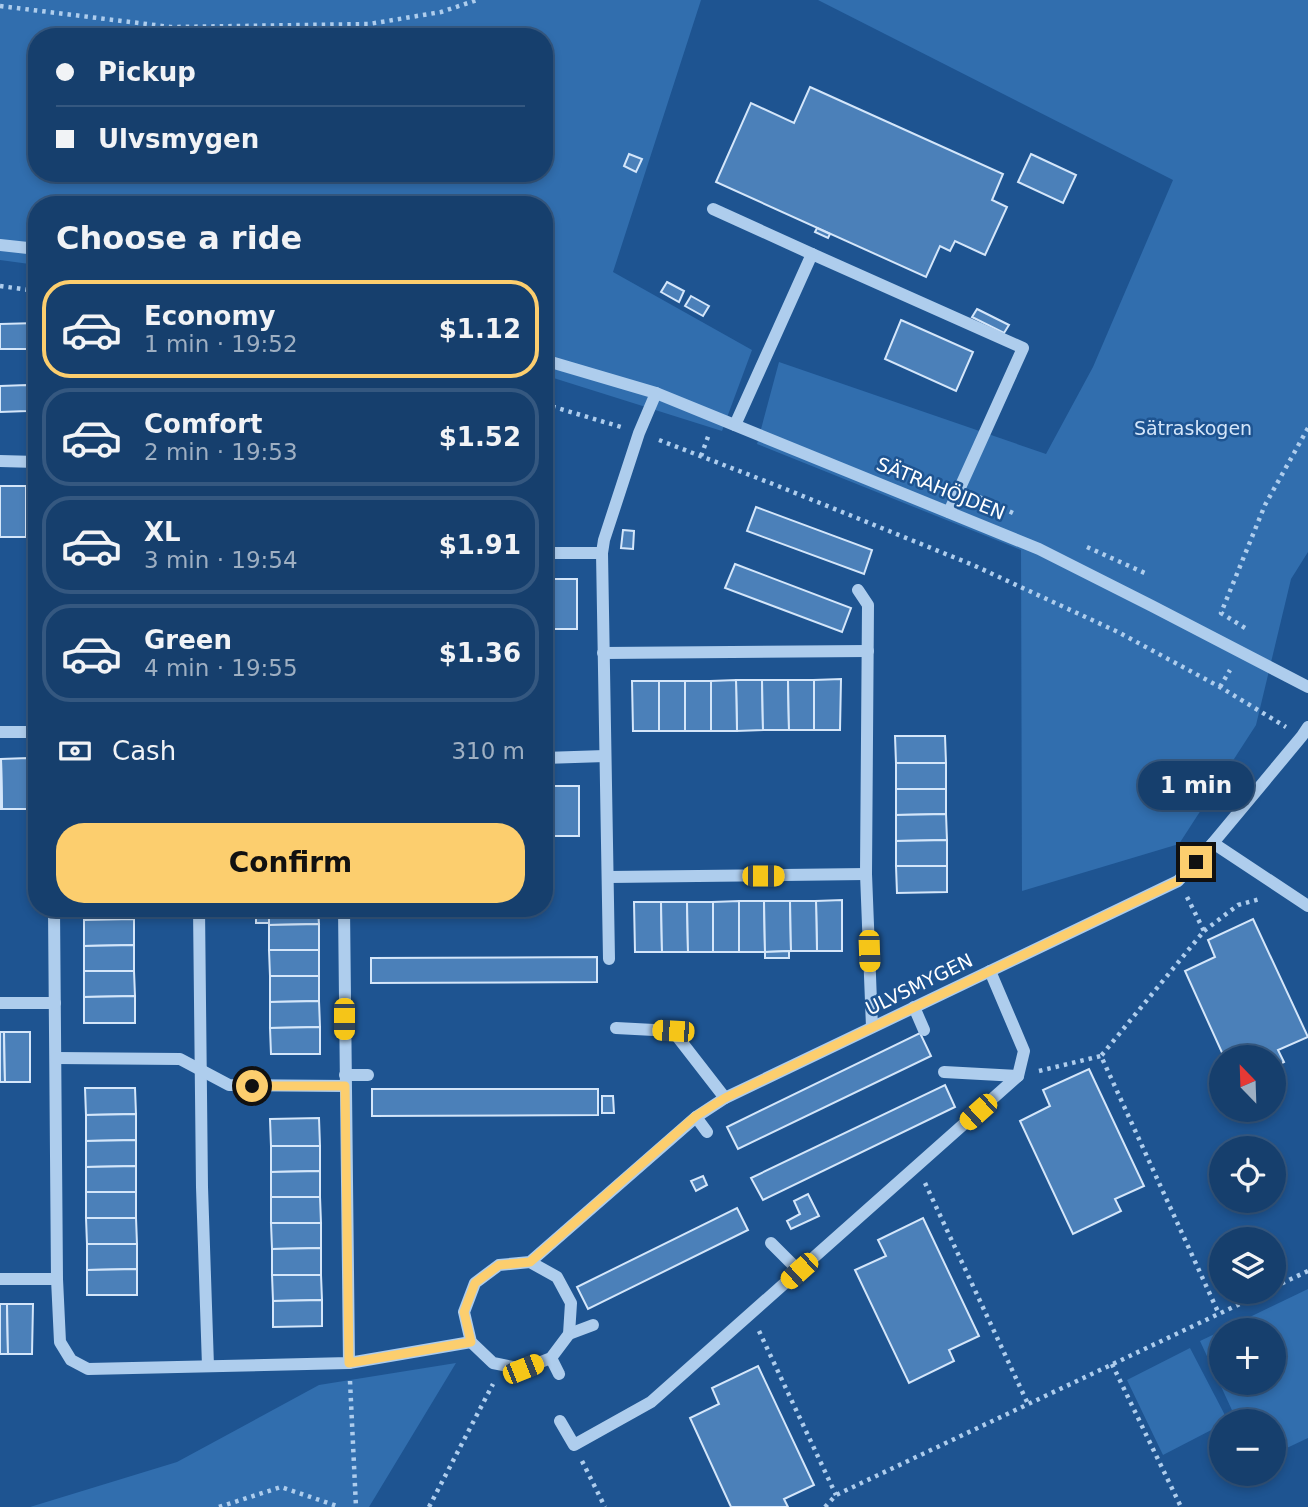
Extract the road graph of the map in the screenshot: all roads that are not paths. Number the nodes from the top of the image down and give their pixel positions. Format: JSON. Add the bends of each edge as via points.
{"nodes":[{"id":1,"x":713,"y":209,"type":"dead end"},
{"id":2,"x":0,"y":245,"type":"edge"},
{"id":3,"x":28,"y":248,"type":"edge"},
{"id":4,"x":812,"y":254,"type":"junction"},
{"id":5,"x":553,"y":363,"type":"edge"},
{"id":6,"x":656,"y":393,"type":"junction"},
{"id":7,"x":735,"y":425,"type":"junction"},
{"id":8,"x":0,"y":461,"type":"edge"},
{"id":9,"x":28,"y":462,"type":"edge"},
{"id":10,"x":949,"y":512,"type":"junction"},
{"id":11,"x":553,"y":553,"type":"edge"},
{"id":12,"x":602,"y":553,"type":"junction"},
{"id":13,"x":858,"y":590,"type":"dead end"},
{"id":14,"x":868,"y":651,"type":"junction"},
{"id":15,"x":603,"y":653,"type":"junction"},
{"id":16,"x":1308,"y":687,"type":"edge"},
{"id":17,"x":1305,"y":731,"type":"edge"},
{"id":18,"x":0,"y":732,"type":"edge"},
{"id":19,"x":28,"y":732,"type":"edge"},
{"id":20,"x":605,"y":757,"type":"junction"},
{"id":21,"x":553,"y":758,"type":"edge"},
{"id":22,"x":1213,"y":843,"type":"junction"},
{"id":23,"x":866,"y":874,"type":"junction"},
{"id":24,"x":609,"y":877,"type":"junction"},
{"id":25,"x":1308,"y":906,"type":"edge"},
{"id":26,"x":54,"y":917,"type":"edge"},
{"id":27,"x":199,"y":917,"type":"edge"},
{"id":28,"x":344,"y":917,"type":"edge"},
{"id":29,"x":609,"y":959,"type":"dead end"},
{"id":30,"x":990,"y":971,"type":"junction"},
{"id":31,"x":0,"y":1003,"type":"edge"},
{"id":32,"x":55,"y":1003,"type":"junction"},
{"id":33,"x":914,"y":1007,"type":"junction"},
{"id":34,"x":872,"y":1027,"type":"junction"},
{"id":35,"x":616,"y":1028,"type":"dead end"},
{"id":36,"x":924,"y":1030,"type":"dead end"},
{"id":37,"x":56,"y":1058,"type":"junction"},
{"id":38,"x":200,"y":1069,"type":"junction"},
{"id":39,"x":944,"y":1072,"type":"dead end"},
{"id":40,"x":368,"y":1075,"type":"dead end"},
{"id":41,"x":1018,"y":1076,"type":"junction"},
{"id":42,"x":345,"y":1080,"type":"junction"},
{"id":43,"x":725,"y":1098,"type":"junction"},
{"id":44,"x":696,"y":1116,"type":"junction"},
{"id":45,"x":707,"y":1132,"type":"dead end"},
{"id":46,"x":771,"y":1243,"type":"dead end"},
{"id":47,"x":530,"y":1262,"type":"junction"},
{"id":48,"x":799,"y":1271,"type":"junction"},
{"id":49,"x":0,"y":1279,"type":"edge"},
{"id":50,"x":57,"y":1279,"type":"junction"},
{"id":51,"x":593,"y":1325,"type":"dead end"},
{"id":52,"x":569,"y":1334,"type":"junction"},
{"id":53,"x":471,"y":1342,"type":"junction"},
{"id":54,"x":551,"y":1358,"type":"junction"},
{"id":55,"x":349,"y":1363,"type":"junction"},
{"id":56,"x":208,"y":1366,"type":"junction"},
{"id":57,"x":559,"y":1374,"type":"dead end"},
{"id":58,"x":560,"y":1421,"type":"dead end"}],
"edges":[{"from":1,"to":4,"type":"street"},
{"from":2,"to":3,"type":"street"},
{"from":4,"to":7,"type":"street"},
{"from":4,"to":10,"type":"street","via":[[1023,348]]},
{"from":5,"to":6,"type":"street","name":"SÄTRAHÖJDEN"},
{"from":6,"to":7,"type":"street","name":"SÄTRAHÖJDEN"},
{"from":6,"to":12,"type":"street"},
{"from":7,"to":10,"type":"street","name":"SÄTRAHÖJDEN"},
{"from":8,"to":9,"type":"street"},
{"from":10,"to":16,"type":"street","name":"SÄTRAHÖJDEN","via":[[1039,549]]},
{"from":11,"to":12,"type":"street"},
{"from":12,"to":15,"type":"street"},
{"from":13,"to":14,"type":"street","via":[[868,605]]},
{"from":14,"to":15,"type":"street"},
{"from":14,"to":23,"type":"street"},
{"from":15,"to":20,"type":"street"},
{"from":17,"to":22,"type":"street","name":"ULVSMYGEN"},
{"from":18,"to":19,"type":"street"},
{"from":20,"to":21,"type":"street"},
{"from":20,"to":24,"type":"street"},
{"from":22,"to":25,"type":"street"},
{"from":22,"to":30,"type":"street","name":"ULVSMYGEN","via":[[1178,881]]},
{"from":23,"to":24,"type":"street"},
{"from":23,"to":34,"type":"street"},
{"from":24,"to":29,"type":"street"},
{"from":26,"to":32,"type":"street"},
{"from":27,"to":38,"type":"street"},
{"from":28,"to":42,"type":"street"},
{"from":30,"to":33,"type":"street","name":"ULVSMYGEN"},
{"from":30,"to":41,"type":"street","via":[[1024,1051]]},
{"from":31,"to":32,"type":"street"},
{"from":32,"to":37,"type":"street"},
{"from":33,"to":34,"type":"street","name":"ULVSMYGEN"},
{"from":33,"to":36,"type":"street"},
{"from":34,"to":43,"type":"street","name":"ULVSMYGEN"},
{"from":35,"to":43,"type":"street","via":[[673,1031]]},
{"from":37,"to":38,"type":"street","via":[[180,1059]]},
{"from":37,"to":50,"type":"street"},
{"from":38,"to":42,"type":"street","via":[[229,1085]]},
{"from":38,"to":56,"type":"street"},
{"from":39,"to":41,"type":"street"},
{"from":40,"to":42,"type":"street"},
{"from":41,"to":48,"type":"street"},
{"from":42,"to":55,"type":"street"},
{"from":43,"to":44,"type":"street","name":"ULVSMYGEN"},
{"from":44,"to":45,"type":"street"},
{"from":44,"to":47,"type":"street","name":"ULVSMYGEN"},
{"from":46,"to":48,"type":"street"},
{"from":47,"to":52,"type":"street","via":[[556,1277],[572,1303]]},
{"from":47,"to":53,"type":"street","via":[[499,1265],[475,1283],[464,1312]]},
{"from":48,"to":58,"type":"street","via":[[651,1402],[574,1445]]},
{"from":49,"to":50,"type":"street"},
{"from":50,"to":56,"type":"street","via":[[60,1342],[71,1360],[88,1369]]},
{"from":51,"to":52,"type":"street"},
{"from":52,"to":54,"type":"street"},
{"from":53,"to":54,"type":"street","via":[[493,1363],[523,1369]]},
{"from":53,"to":55,"type":"street"},
{"from":54,"to":57,"type":"street"},
{"from":55,"to":56,"type":"street"}]}
